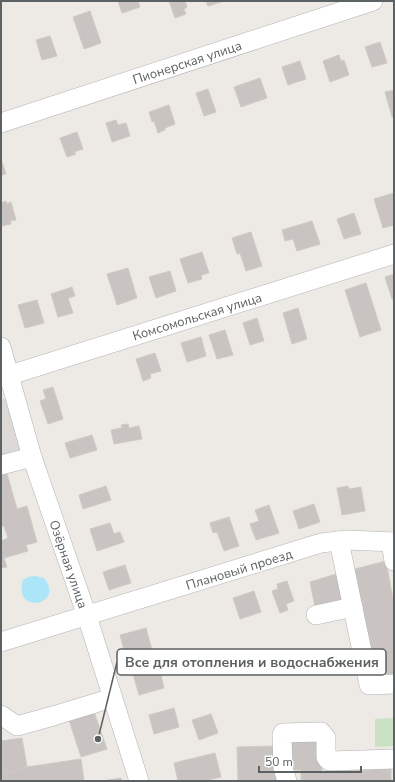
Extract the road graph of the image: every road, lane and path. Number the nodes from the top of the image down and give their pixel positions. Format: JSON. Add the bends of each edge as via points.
{"nodes":[{"id":1,"x":373,"y":1,"type":"edge"},
{"id":2,"x":1,"y":123,"type":"edge"},
{"id":3,"x":394,"y":254,"type":"edge"},
{"id":4,"x":1,"y":347,"type":"edge"},
{"id":5,"x":5,"y":376,"type":"edge"},
{"id":6,"x":32,"y":457,"type":"junction"},
{"id":7,"x":1,"y":465,"type":"edge"},
{"id":8,"x":339,"y":541,"type":"junction"},
{"id":9,"x":392,"y":542,"type":"edge"},
{"id":10,"x":394,"y":561,"type":"edge"},
{"id":11,"x":353,"y":607,"type":"junction"},
{"id":12,"x":316,"y":615,"type":"dead end"},
{"id":13,"x":87,"y":616,"type":"junction"},
{"id":14,"x":1,"y":642,"type":"edge"},
{"id":15,"x":394,"y":684,"type":"edge"},
{"id":16,"x":112,"y":698,"type":"junction"},
{"id":17,"x":1,"y":715,"type":"edge"},
{"id":18,"x":394,"y":758,"type":"edge"},
{"id":19,"x":139,"y":781,"type":"edge"},
{"id":20,"x":287,"y":781,"type":"edge"}],
"edges":[{"from":1,"to":2,"type":"street","name":"Пионерская улица"},
{"from":3,"to":5,"type":"street","name":"Комсомольская улица"},
{"from":4,"to":5,"type":"street","name":"Озёрная улица"},
{"from":5,"to":6,"type":"street","name":"Озёрная улица"},
{"from":6,"to":7,"type":"street"},
{"from":6,"to":13,"type":"street","name":"Озёрная улица"},
{"from":8,"to":9,"type":"street","name":"Плановый проезд"},
{"from":8,"to":11,"type":"street"},
{"from":8,"to":13,"type":"street","name":"Плановый проезд","via":[[321,543]]},
{"from":9,"to":10,"type":"street"},
{"from":11,"to":12,"type":"street"},
{"from":11,"to":15,"type":"street","via":[[369,685]]},
{"from":13,"to":14,"type":"street","name":"Плановый проезд"},
{"from":13,"to":16,"type":"street","name":"Озёрная улица"},
{"from":16,"to":17,"type":"street","via":[[17,726]]},
{"from":16,"to":19,"type":"street","name":"Озёрная улица"},
{"from":18,"to":20,"type":"street","via":[[330,761],[326,757],[326,738],[321,732],[283,733],[283,768]]}]}
